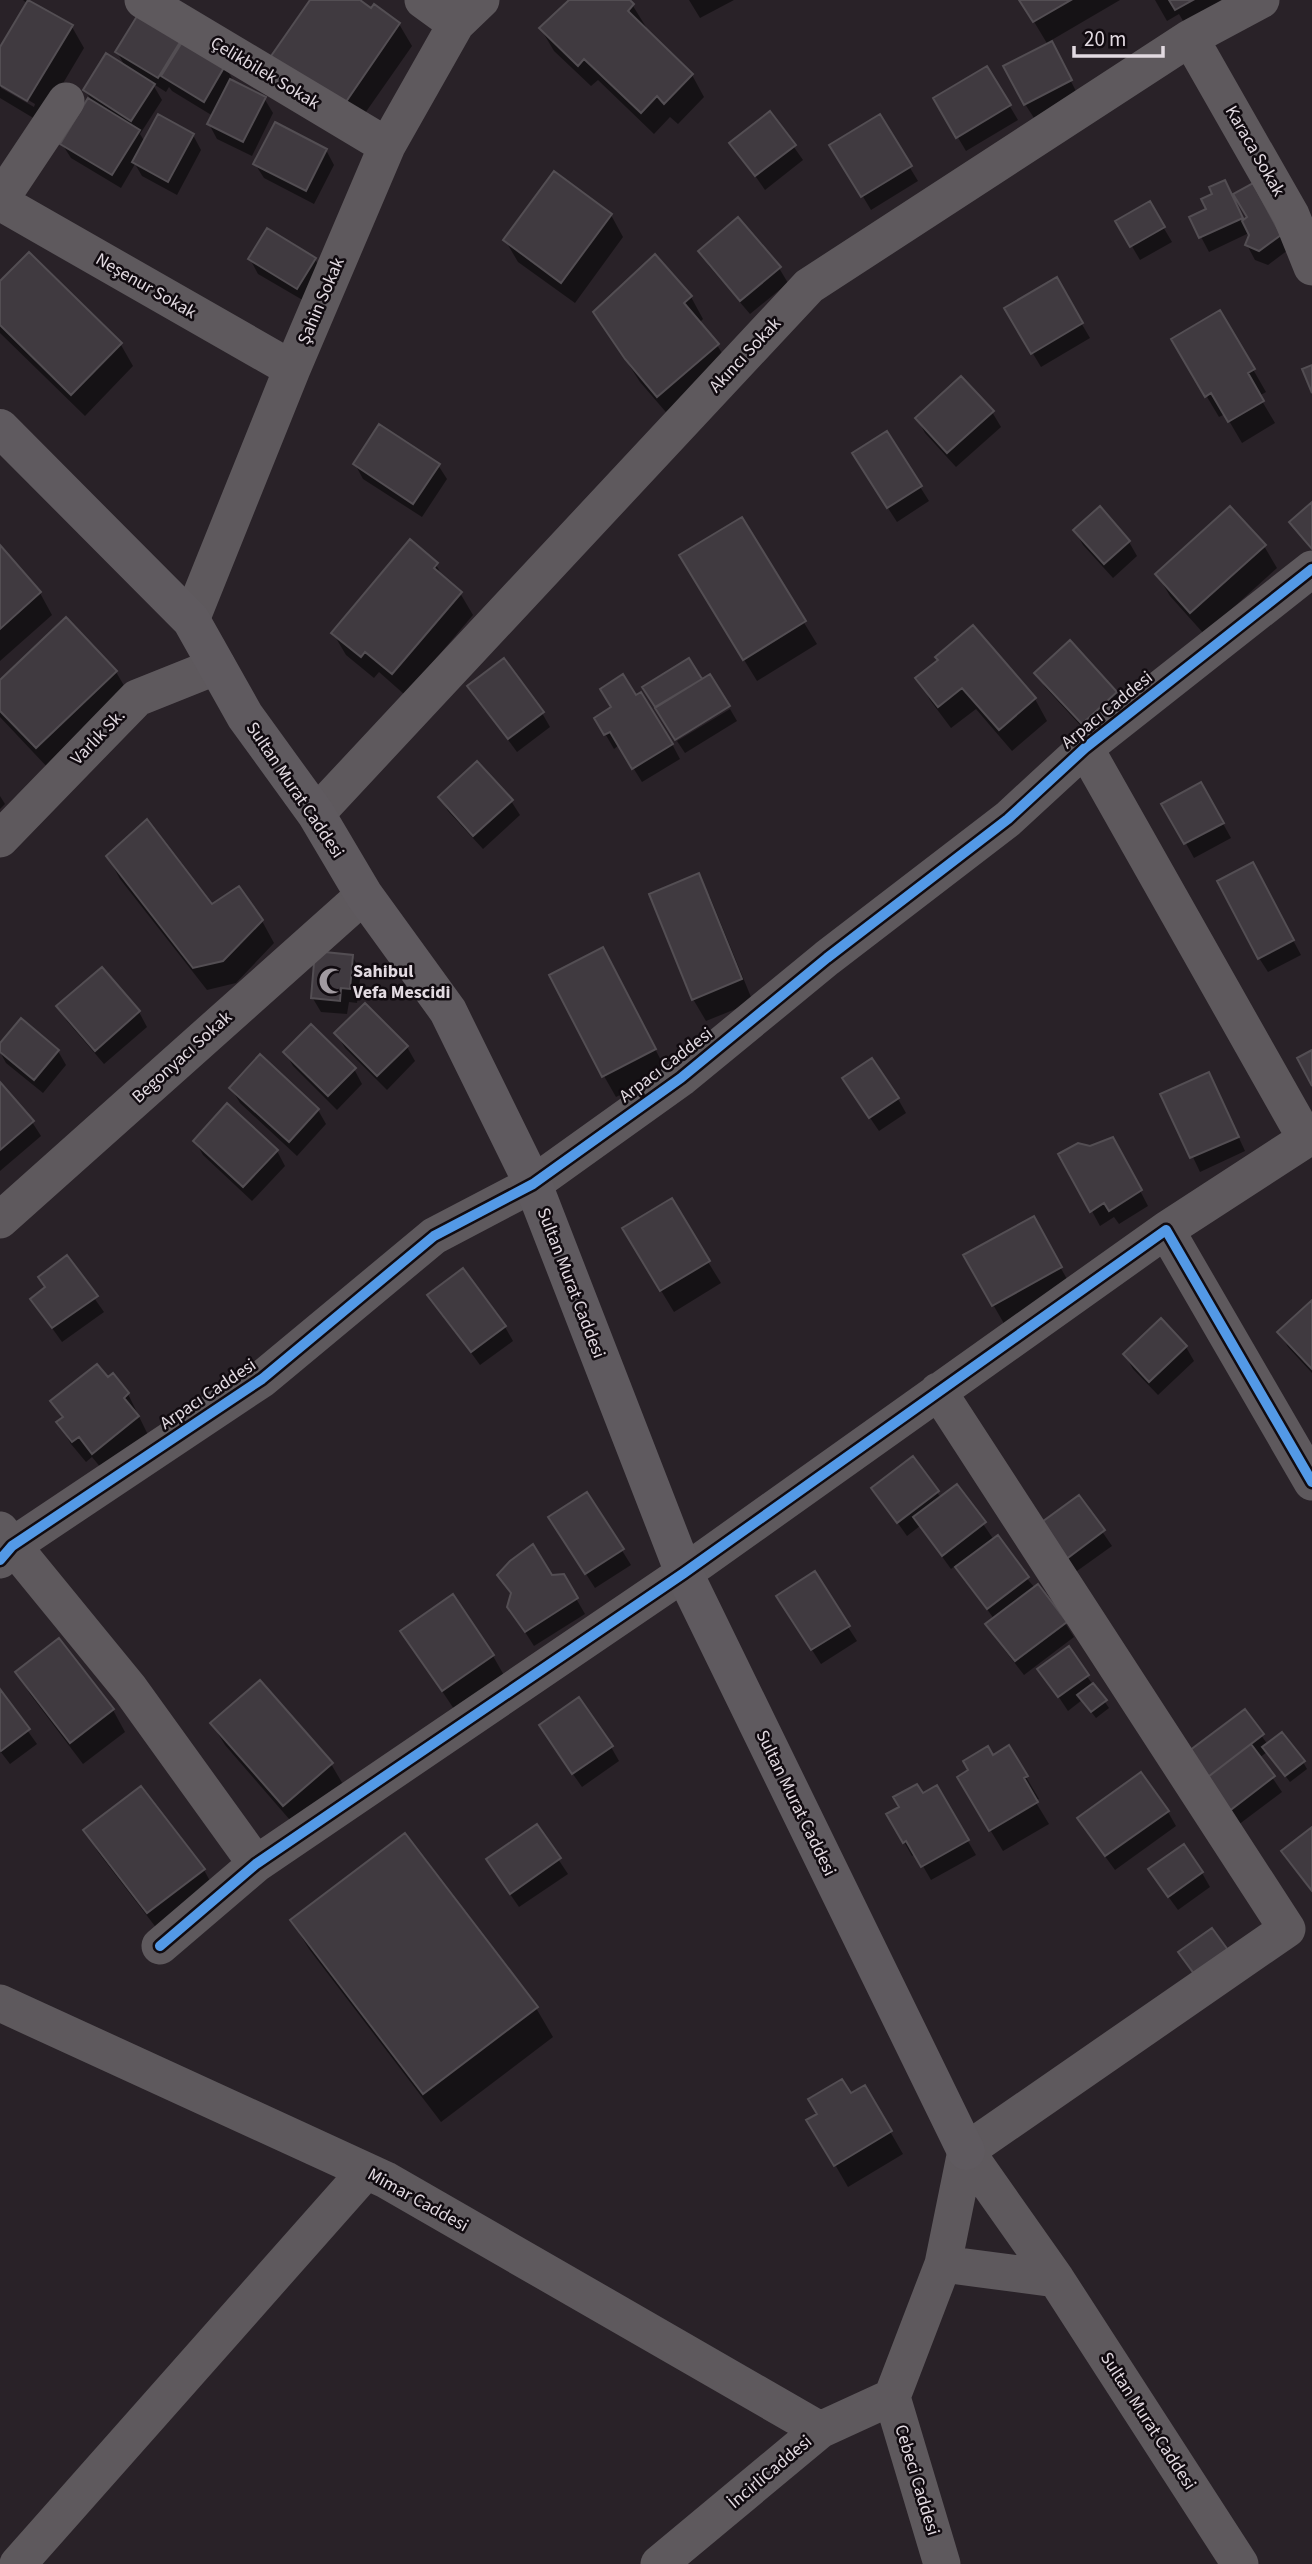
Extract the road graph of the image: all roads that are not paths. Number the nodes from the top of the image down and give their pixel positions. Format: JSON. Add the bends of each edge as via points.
{"nodes":[{"id":1,"x":143,"y":0,"type":"edge"},
{"id":2,"x":423,"y":0,"type":"edge"},
{"id":3,"x":1261,"y":0,"type":"edge"},
{"id":4,"x":469,"y":12,"type":"edge"},
{"id":5,"x":1191,"y":38,"type":"junction"},
{"id":6,"x":66,"y":101,"type":"dead end"},
{"id":7,"x":387,"y":146,"type":"junction"},
{"id":8,"x":0,"y":201,"type":"edge"},
{"id":9,"x":1312,"y":267,"type":"edge"},
{"id":10,"x":292,"y":369,"type":"junction"},
{"id":11,"x":0,"y":428,"type":"edge"},
{"id":12,"x":1312,"y":569,"type":"edge"},
{"id":13,"x":191,"y":620,"type":"junction"},
{"id":14,"x":217,"y":666,"type":"junction"},
{"id":15,"x":1085,"y":748,"type":"junction"},
{"id":16,"x":316,"y":814,"type":"junction"},
{"id":17,"x":0,"y":839,"type":"edge"},
{"id":18,"x":364,"y":895,"type":"junction"},
{"id":19,"x":1309,"y":1138,"type":"edge"},
{"id":20,"x":533,"y":1184,"type":"junction"},
{"id":21,"x":0,"y":1220,"type":"edge"},
{"id":22,"x":1166,"y":1230,"type":"junction"},
{"id":23,"x":939,"y":1391,"type":"junction"},
{"id":24,"x":1312,"y":1482,"type":"edge"},
{"id":25,"x":4,"y":1546,"type":"edge"},
{"id":26,"x":684,"y":1573,"type":"junction"},
{"id":27,"x":256,"y":1864,"type":"junction"},
{"id":28,"x":1299,"y":1923,"type":"edge"},
{"id":29,"x":160,"y":1946,"type":"dead end"},
{"id":30,"x":0,"y":2003,"type":"edge"},
{"id":31,"x":966,"y":2151,"type":"junction"},
{"id":32,"x":366,"y":2171,"type":"junction"},
{"id":33,"x":943,"y":2264,"type":"junction"},
{"id":34,"x":1056,"y":2279,"type":"junction"},
{"id":35,"x":892,"y":2397,"type":"junction"},
{"id":36,"x":820,"y":2430,"type":"junction"},
{"id":37,"x":18,"y":2564,"type":"edge"},
{"id":38,"x":659,"y":2564,"type":"edge"},
{"id":39,"x":942,"y":2564,"type":"edge"},
{"id":40,"x":1240,"y":2564,"type":"edge"}],
"edges":[{"from":1,"to":7,"type":"street","name":"Çelikbilek Sokak"},
{"from":2,"to":4,"type":"street"},
{"from":3,"to":5,"type":"street","name":"Akıncı Sokak"},
{"from":4,"to":7,"type":"street","name":"Şahin Sokak"},
{"from":5,"to":9,"type":"street","name":"Karaca Sokak","via":[[1291,215]]},
{"from":5,"to":16,"type":"street","name":"Akıncı Sokak","via":[[809,286]]},
{"from":6,"to":8,"type":"street"},
{"from":7,"to":10,"type":"street","name":"Şahin Sokak"},
{"from":8,"to":10,"type":"street","name":"Neşenur Sokak"},
{"from":10,"to":13,"type":"street","name":"Şahin Sokak"},
{"from":11,"to":13,"type":"main road","name":"Sultan Murat Caddesi"},
{"from":12,"to":15,"type":"street","name":"Arpacı Caddesi"},
{"from":13,"to":14,"type":"main road","name":"Sultan Murat Caddesi"},
{"from":14,"to":16,"type":"main road","name":"Sultan Murat Caddesi","via":[[245,716]]},
{"from":14,"to":17,"type":"street","name":"Varlık Sk.","via":[[136,698]]},
{"from":15,"to":19,"type":"street"},
{"from":15,"to":20,"type":"street","name":"Arpacı Caddesi","via":[[1008,819],[681,1078]]},
{"from":16,"to":18,"type":"main road","name":"Sultan Murat Caddesi"},
{"from":18,"to":20,"type":"main road","name":"Sultan Murat Caddesi","via":[[448,1011]]},
{"from":18,"to":21,"type":"street","name":"Begonyacı Sokak"},
{"from":19,"to":22,"type":"street"},
{"from":20,"to":25,"type":"street","name":"Arpacı Caddesi","via":[[434,1236],[262,1379]]},
{"from":20,"to":26,"type":"main road","name":"Sultan Murat Caddesi"},
{"from":22,"to":23,"type":"street"},
{"from":22,"to":24,"type":"street"},
{"from":23,"to":26,"type":"street"},
{"from":23,"to":28,"type":"street"},
{"from":25,"to":27,"type":"street","via":[[130,1689]]},
{"from":26,"to":27,"type":"street"},
{"from":26,"to":31,"type":"main road","name":"Sultan Murat Caddesi"},
{"from":27,"to":29,"type":"street"},
{"from":28,"to":31,"type":"street"},
{"from":30,"to":32,"type":"street","name":"Mimar Caddesi"},
{"from":31,"to":33,"type":"street"},
{"from":31,"to":34,"type":"street","name":"Sultan Murat Caddesi"},
{"from":32,"to":36,"type":"street","name":"Mimar Caddesi"},
{"from":32,"to":37,"type":"street"},
{"from":33,"to":34,"type":"street"},
{"from":33,"to":35,"type":"street"},
{"from":34,"to":40,"type":"street","name":"Sultan Murat Caddesi"},
{"from":35,"to":36,"type":"street","name":"İncirliCaddesi"},
{"from":35,"to":39,"type":"street","name":"Cebeci Caddesi"},
{"from":36,"to":38,"type":"street","name":"İncirliCaddesi"}]}
